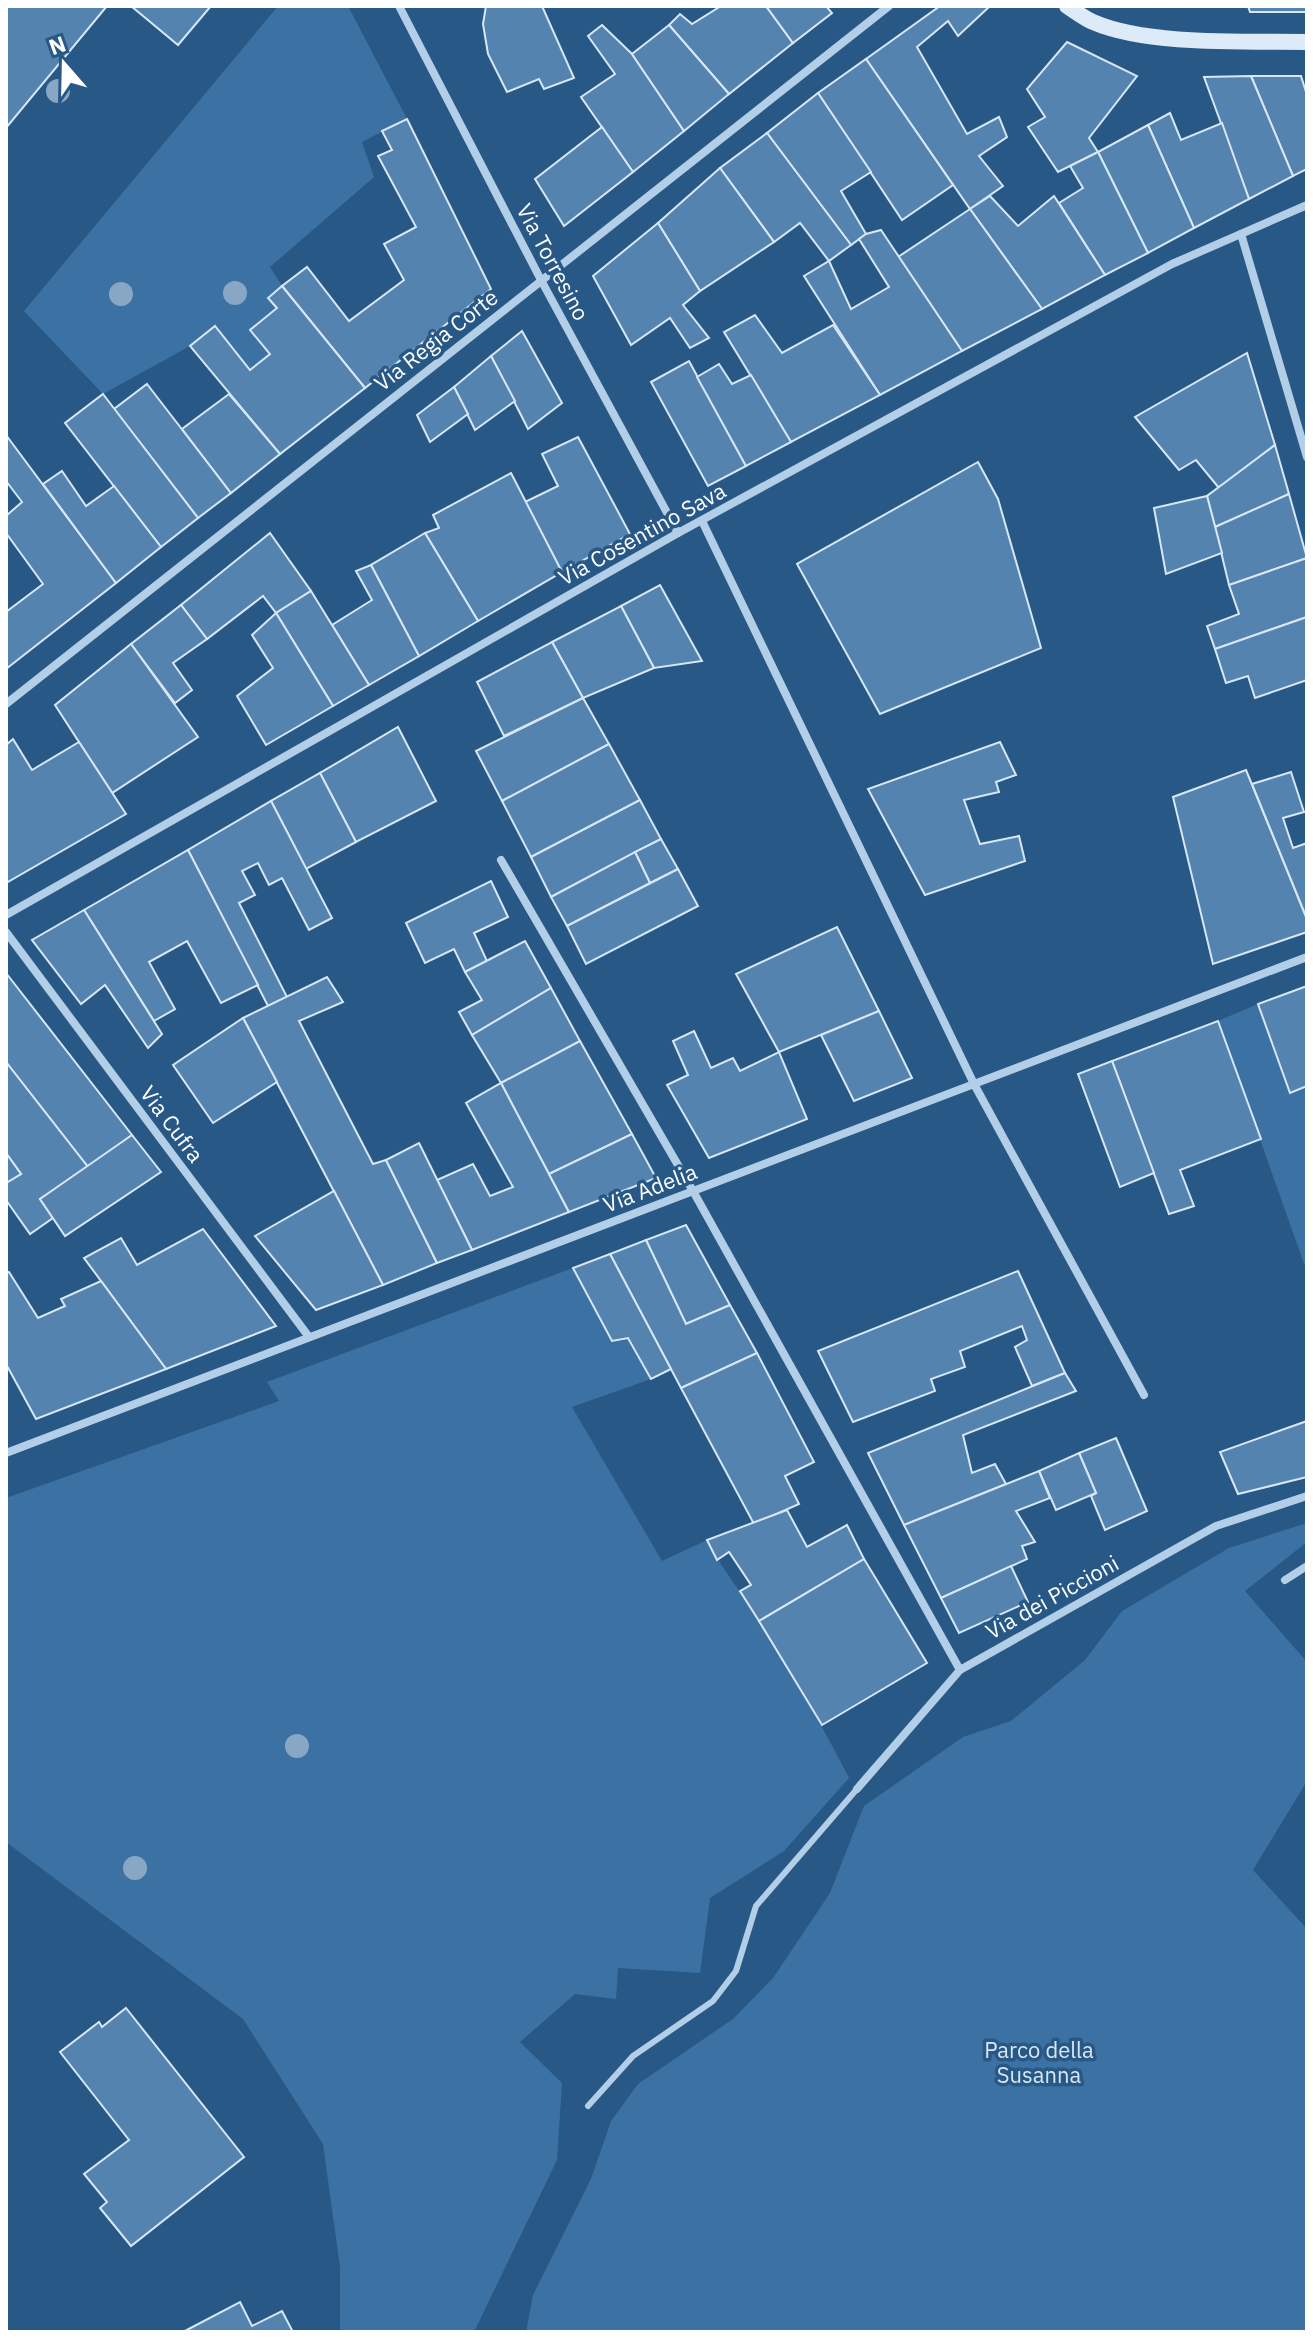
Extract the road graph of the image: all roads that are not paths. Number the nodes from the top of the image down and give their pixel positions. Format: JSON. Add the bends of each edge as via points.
{"nodes":[{"id":1,"x":399,"y":6,"type":"edge"},
{"id":2,"x":889,"y":6,"type":"edge"},
{"id":3,"x":1067,"y":6,"type":"edge"},
{"id":4,"x":1307,"y":42,"type":"edge"},
{"id":5,"x":1307,"y":205,"type":"edge"},
{"id":6,"x":1241,"y":234,"type":"junction"},
{"id":7,"x":541,"y":280,"type":"junction"},
{"id":8,"x":1307,"y":457,"type":"edge"},
{"id":9,"x":702,"y":521,"type":"junction"},
{"id":10,"x":678,"y":533,"type":"junction"},
{"id":11,"x":6,"y":704,"type":"edge"},
{"id":12,"x":501,"y":860,"type":"dead end"},
{"id":13,"x":6,"y":915,"type":"edge"},
{"id":14,"x":6,"y":932,"type":"edge"},
{"id":15,"x":1307,"y":957,"type":"edge"},
{"id":16,"x":974,"y":1084,"type":"junction"},
{"id":17,"x":693,"y":1191,"type":"junction"},
{"id":18,"x":309,"y":1337,"type":"junction"},
{"id":19,"x":1144,"y":1395,"type":"dead end"},
{"id":20,"x":6,"y":1453,"type":"edge"},
{"id":21,"x":1307,"y":1496,"type":"edge"},
{"id":22,"x":1307,"y":1566,"type":"edge"},
{"id":23,"x":1285,"y":1580,"type":"dead end"},
{"id":24,"x":960,"y":1670,"type":"junction"},
{"id":25,"x":857,"y":1789,"type":"joint"},
{"id":26,"x":588,"y":2106,"type":"dead end"}],
"edges":[{"from":1,"to":7,"type":"street","name":"Via Torresino"},
{"from":2,"to":7,"type":"street","name":"Via Regia Corte"},
{"from":3,"to":4,"type":"street","via":[[1093,22],[1134,33]]},
{"from":5,"to":6,"type":"street","name":"Via Cosentino Sava"},
{"from":6,"to":8,"type":"street"},
{"from":6,"to":9,"type":"street","name":"Via Cosentino Sava","via":[[1172,264]]},
{"from":7,"to":10,"type":"street","name":"Via Torresino"},
{"from":7,"to":11,"type":"street","name":"Via Regia Corte"},
{"from":9,"to":10,"type":"street","name":"Via Cosentino Sava"},
{"from":9,"to":16,"type":"street"},
{"from":10,"to":13,"type":"street","name":"Via Cosentino Sava"},
{"from":12,"to":17,"type":"street"},
{"from":14,"to":18,"type":"street","name":"Via Cufra"},
{"from":15,"to":16,"type":"street","name":"Via Adelia"},
{"from":16,"to":17,"type":"street","name":"Via Adelia"},
{"from":16,"to":19,"type":"street"},
{"from":17,"to":18,"type":"street","name":"Via Adelia"},
{"from":17,"to":24,"type":"street"},
{"from":18,"to":20,"type":"street","name":"Via Adelia"},
{"from":21,"to":24,"type":"street","name":"Via dei Piccioni","via":[[1216,1526]]},
{"from":22,"to":23,"type":"street"},
{"from":24,"to":25,"type":"street","name":"Via dei Piccioni"},
{"from":25,"to":26,"type":"lane","via":[[756,1906],[736,1971],[713,2001],[633,2056]]}]}
